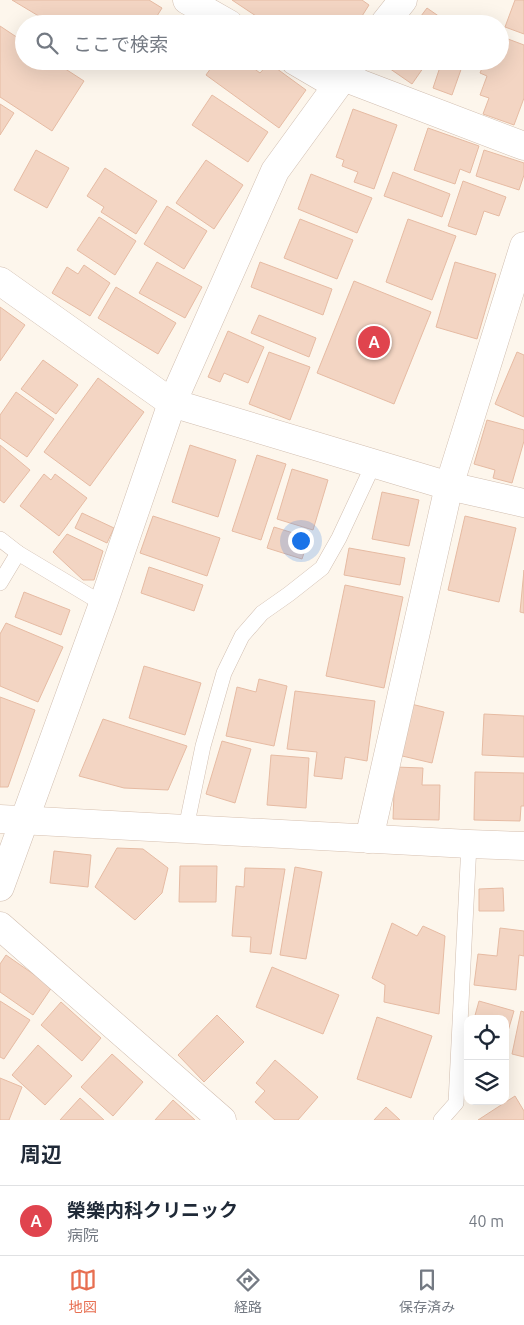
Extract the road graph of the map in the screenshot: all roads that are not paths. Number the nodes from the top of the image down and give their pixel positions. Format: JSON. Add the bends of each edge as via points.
{"nodes":[{"id":1,"x":187,"y":0,"type":"edge"},
{"id":2,"x":403,"y":0,"type":"edge"},
{"id":3,"x":213,"y":15,"type":"edge"},
{"id":4,"x":391,"y":15,"type":"edge"},
{"id":5,"x":310,"y":70,"type":"edge"},
{"id":6,"x":346,"y":70,"type":"edge"},
{"id":7,"x":348,"y":70,"type":"edge"},
{"id":8,"x":351,"y":70,"type":"edge"},
{"id":9,"x":524,"y":146,"type":"edge"},
{"id":10,"x":524,"y":246,"type":"edge"},
{"id":11,"x":0,"y":281,"type":"edge"},
{"id":12,"x":172,"y":403,"type":"junction"},
{"id":13,"x":374,"y":463,"type":"junction"},
{"id":14,"x":448,"y":486,"type":"junction"},
{"id":15,"x":524,"y":503,"type":"edge"},
{"id":16,"x":0,"y":539,"type":"edge"},
{"id":17,"x":18,"y":553,"type":"junction"},
{"id":18,"x":0,"y":583,"type":"edge"},
{"id":19,"x":103,"y":604,"type":"junction"},
{"id":20,"x":12,"y":819,"type":"edge"},
{"id":21,"x":186,"y":828,"type":"junction"},
{"id":22,"x":369,"y":839,"type":"junction"},
{"id":23,"x":469,"y":844,"type":"junction"},
{"id":24,"x":524,"y":846,"type":"edge"},
{"id":25,"x":0,"y":887,"type":"edge"},
{"id":26,"x":0,"y":926,"type":"edge"},
{"id":27,"x":222,"y":1120,"type":"edge"},
{"id":28,"x":441,"y":1120,"type":"edge"}],
"edges":[{"from":1,"to":3,"type":"street"},
{"from":2,"to":4,"type":"street"},
{"from":5,"to":6,"type":"street","via":[[324,78]]},
{"from":7,"to":12,"type":"street","via":[[276,171]]},
{"from":8,"to":9,"type":"street"},
{"from":10,"to":14,"type":"street"},
{"from":11,"to":12,"type":"street"},
{"from":12,"to":13,"type":"street"},
{"from":12,"to":19,"type":"street"},
{"from":13,"to":14,"type":"street"},
{"from":13,"to":21,"type":"lane","via":[[322,568],[262,613],[242,636],[224,674],[216,701]]},
{"from":14,"to":15,"type":"street"},
{"from":14,"to":22,"type":"street"},
{"from":16,"to":17,"type":"lane"},
{"from":17,"to":18,"type":"lane"},
{"from":17,"to":19,"type":"lane"},
{"from":19,"to":20,"type":"street"},
{"from":20,"to":21,"type":"street"},
{"from":20,"to":25,"type":"street"},
{"from":21,"to":22,"type":"street"},
{"from":22,"to":23,"type":"street"},
{"from":23,"to":24,"type":"street"},
{"from":23,"to":28,"type":"lane","via":[[456,1103]]},
{"from":26,"to":27,"type":"street"}]}
